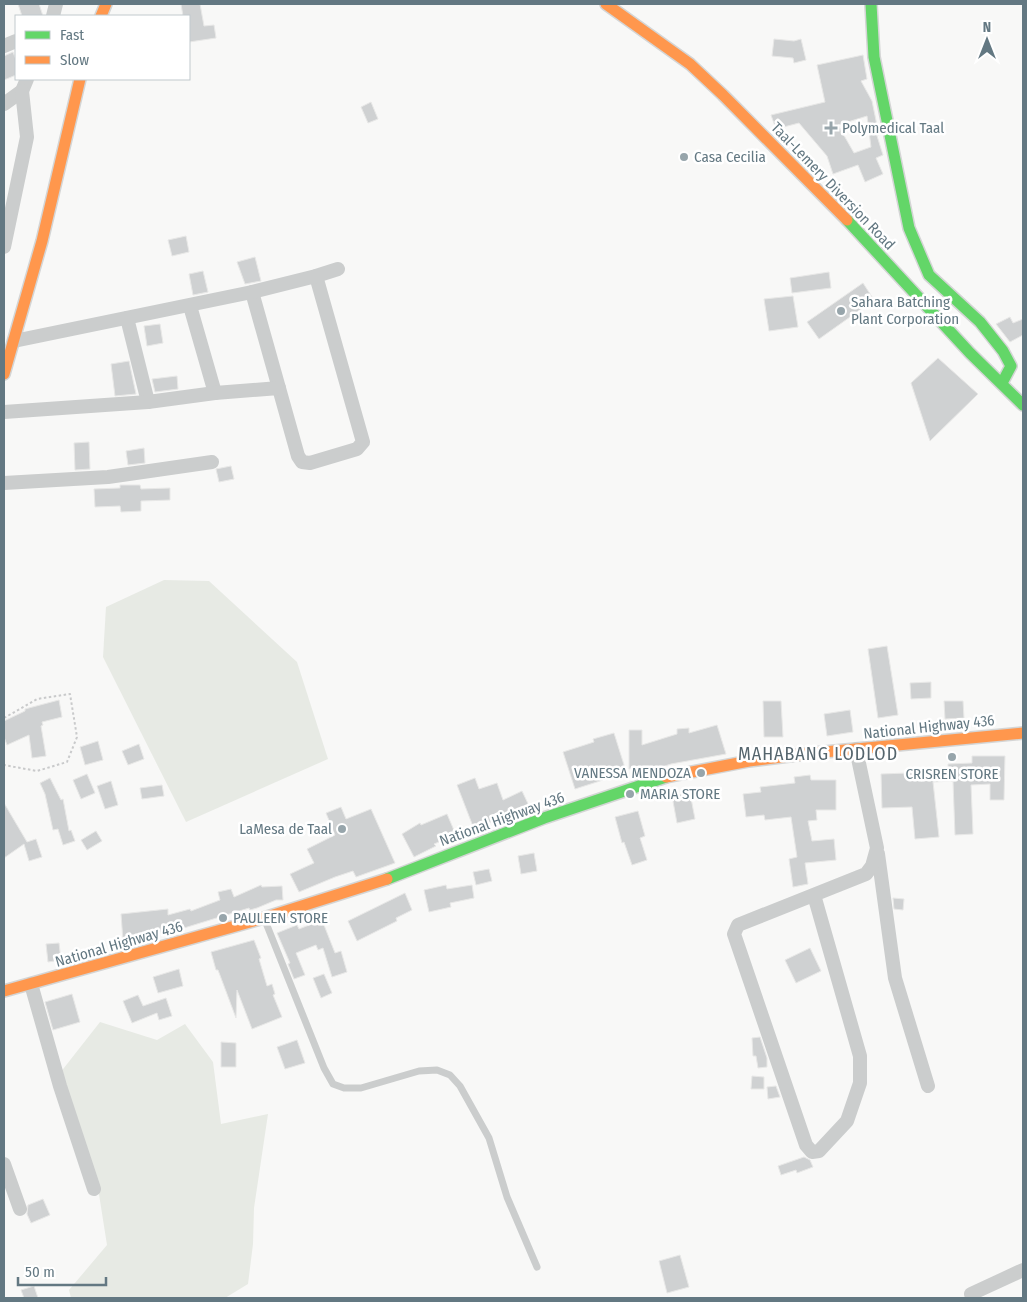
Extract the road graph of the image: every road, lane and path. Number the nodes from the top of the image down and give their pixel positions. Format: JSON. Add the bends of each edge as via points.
{"nodes":[{"id":1,"x":606,"y":4,"type":"edge"},
{"id":2,"x":871,"y":4,"type":"edge"},
{"id":3,"x":80,"y":80,"type":"edge"},
{"id":4,"x":24,"y":85,"type":"edge"},
{"id":5,"x":4,"y":104,"type":"edge"},
{"id":6,"x":4,"y":246,"type":"edge"},
{"id":7,"x":338,"y":269,"type":"dead end"},
{"id":8,"x":316,"y":276,"type":"junction"},
{"id":9,"x":252,"y":292,"type":"junction"},
{"id":10,"x":190,"y":306,"type":"junction"},
{"id":11,"x":127,"y":318,"type":"junction"},
{"id":12,"x":14,"y":341,"type":"junction"},
{"id":13,"x":4,"y":374,"type":"edge"},
{"id":14,"x":1002,"y":384,"type":"junction"},
{"id":15,"x":279,"y":388,"type":"junction"},
{"id":16,"x":215,"y":393,"type":"junction"},
{"id":17,"x":148,"y":402,"type":"junction"},
{"id":18,"x":1023,"y":405,"type":"edge"},
{"id":19,"x":4,"y":412,"type":"edge"},
{"id":20,"x":212,"y":462,"type":"dead end"},
{"id":21,"x":4,"y":482,"type":"edge"},
{"id":22,"x":4,"y":718,"type":"edge"},
{"id":23,"x":1023,"y":733,"type":"edge"},
{"id":24,"x":856,"y":749,"type":"junction"},
{"id":25,"x":4,"y":765,"type":"edge"},
{"id":26,"x":877,"y":848,"type":"junction"},
{"id":27,"x":814,"y":895,"type":"junction"},
{"id":28,"x":264,"y":918,"type":"junction"},
{"id":29,"x":31,"y":984,"type":"junction"},
{"id":30,"x":4,"y":991,"type":"edge"},
{"id":31,"x":928,"y":1086,"type":"dead end"},
{"id":32,"x":4,"y":1164,"type":"edge"},
{"id":33,"x":94,"y":1189,"type":"dead end"},
{"id":34,"x":20,"y":1210,"type":"dead end"},
{"id":35,"x":536,"y":1267,"type":"dead end"},
{"id":36,"x":1023,"y":1270,"type":"edge"},
{"id":37,"x":971,"y":1294,"type":"dead end"}],
"edges":[{"from":1,"to":14,"type":"main road","name":"Taal-Lemery Diversion Road","via":[[690,64],[723,95],[834,206]]},
{"from":2,"to":14,"type":"main road","via":[[874,57],[909,228],[929,275],[980,322],[1003,351],[1011,366]]},
{"from":3,"to":12,"type":"main road","via":[[42,241]]},
{"from":4,"to":5,"type":"street"},
{"from":4,"to":6,"type":"street","via":[[27,137]]},
{"from":7,"to":8,"type":"street"},
{"from":8,"to":9,"type":"street"},
{"from":8,"to":15,"type":"street","via":[[363,442],[357,449],[310,463],[302,462]]},
{"from":9,"to":10,"type":"street"},
{"from":9,"to":15,"type":"street"},
{"from":10,"to":11,"type":"street"},
{"from":10,"to":16,"type":"street"},
{"from":11,"to":12,"type":"street"},
{"from":11,"to":17,"type":"street"},
{"from":12,"to":13,"type":"main road"},
{"from":14,"to":18,"type":"main road","name":"Taal-Lemery Diversion Road"},
{"from":15,"to":16,"type":"street"},
{"from":16,"to":17,"type":"street"},
{"from":17,"to":19,"type":"street"},
{"from":20,"to":21,"type":"street","via":[[108,477]]},
{"from":22,"to":25,"type":"path","via":[[37,699],[70,694],[77,737],[67,762],[37,771]]},
{"from":23,"to":24,"type":"main road","name":"National Highway 436"},
{"from":24,"to":26,"type":"street"},
{"from":24,"to":28,"type":"main road","name":"National Highway 436","via":[[749,761],[673,775],[544,818],[385,880]]},
{"from":26,"to":27,"type":"street","via":[[866,874]]},
{"from":26,"to":31,"type":"street","via":[[895,978]]},
{"from":27,"to":27,"type":"street","via":[[738,925],[734,934],[806,1145],[812,1152],[819,1152],[847,1121],[860,1083],[860,1056]]},
{"from":28,"to":29,"type":"main road","name":"National Highway 436"},
{"from":28,"to":35,"type":"lane","via":[[333,1084],[361,1088],[437,1070],[450,1075],[460,1086],[489,1138],[513,1212]]},
{"from":29,"to":30,"type":"main road","name":"National Highway 436"},
{"from":29,"to":33,"type":"street"},
{"from":32,"to":34,"type":"street"},
{"from":36,"to":37,"type":"street"}]}
